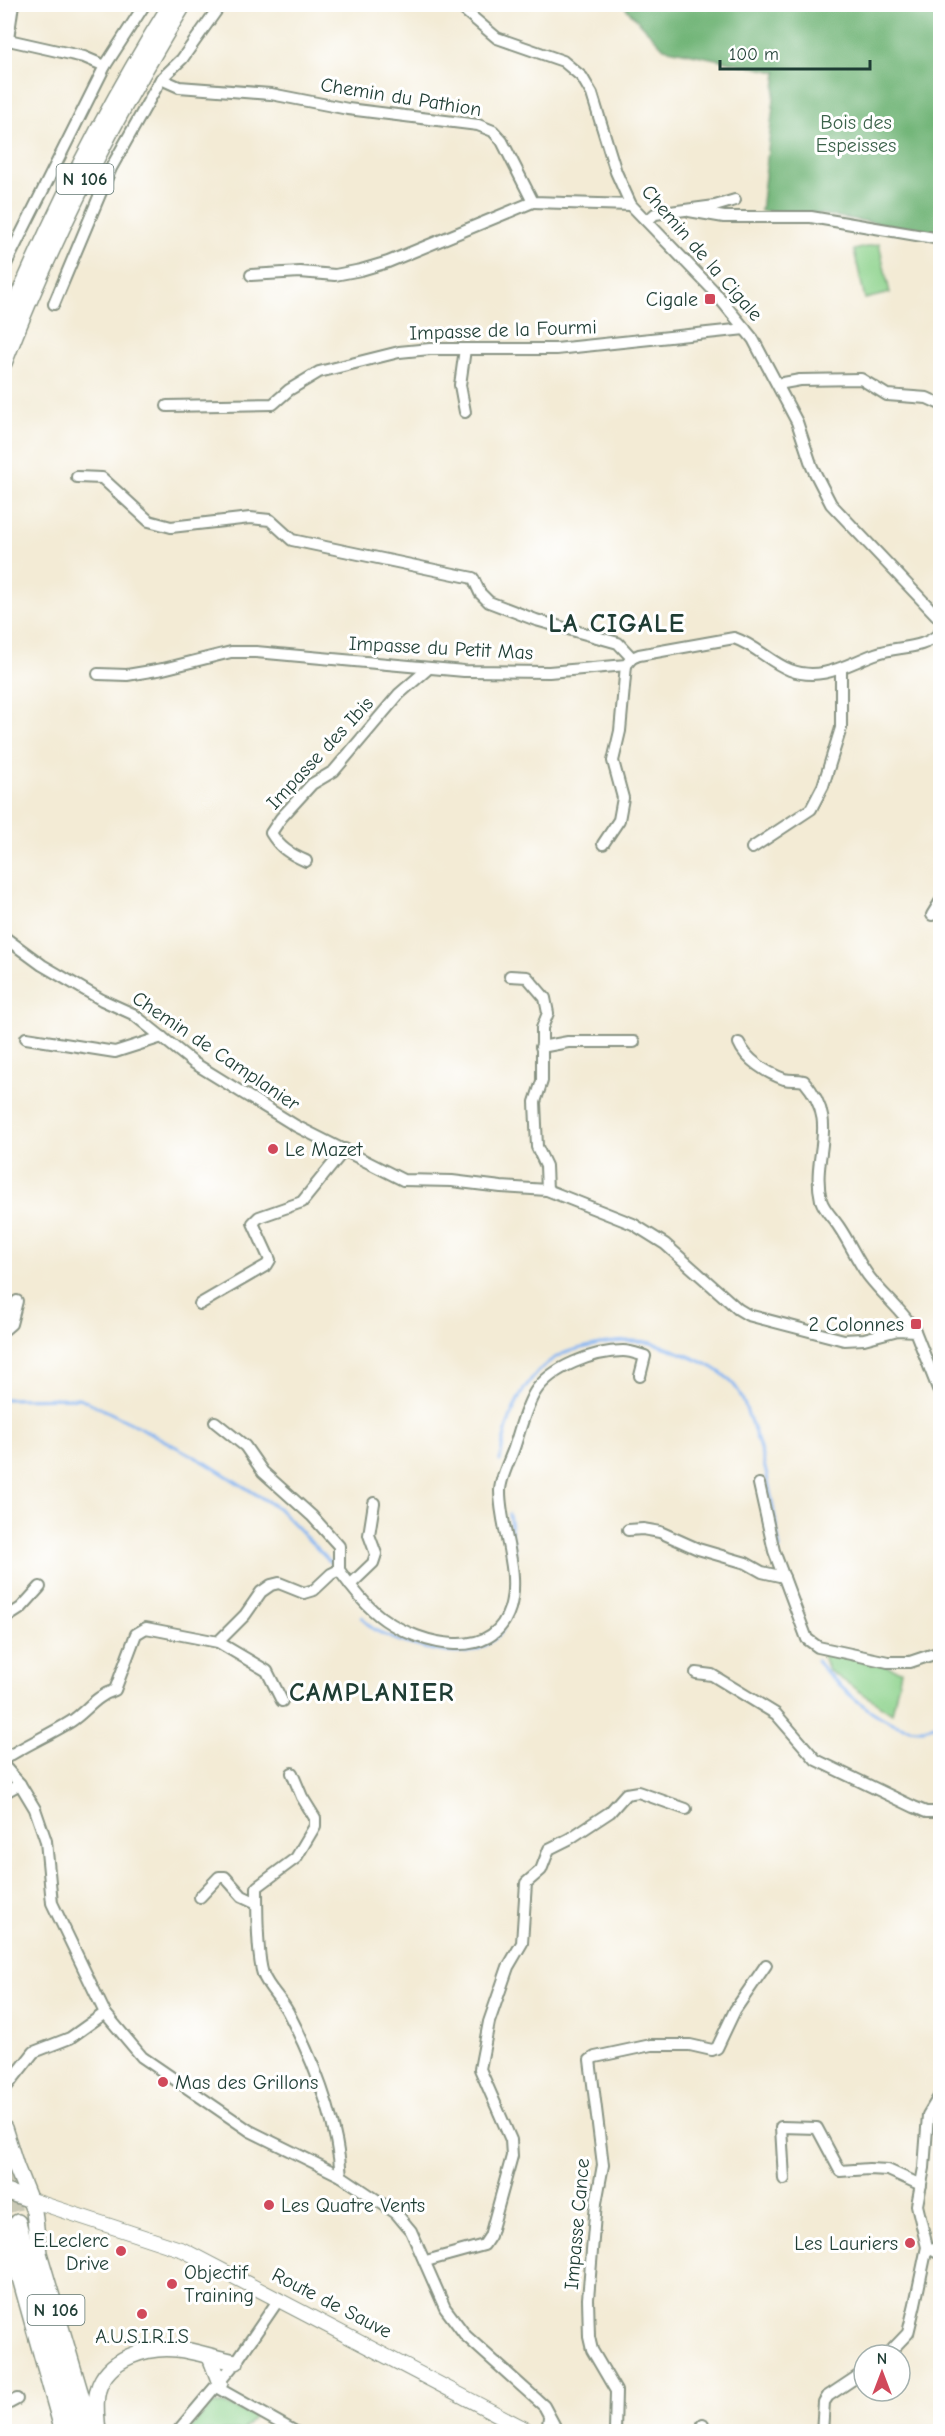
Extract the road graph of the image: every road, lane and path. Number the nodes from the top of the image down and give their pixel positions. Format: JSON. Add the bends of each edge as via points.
{"nodes":[{"id":1,"x":13,"y":4,"type":"edge"},
{"id":2,"x":145,"y":4,"type":"edge"},
{"id":3,"x":171,"y":4,"type":"edge"},
{"id":4,"x":184,"y":4,"type":"edge"},
{"id":5,"x":221,"y":4,"type":"edge"},
{"id":6,"x":456,"y":4,"type":"edge"},
{"id":7,"x":6,"y":39,"type":"edge"},
{"id":8,"x":105,"y":66,"type":"junction"},
{"id":9,"x":161,"y":79,"type":"junction"},
{"id":10,"x":735,"y":200,"type":"dead end"},
{"id":11,"x":533,"y":202,"type":"junction"},
{"id":12,"x":631,"y":205,"type":"junction"},
{"id":13,"x":689,"y":211,"type":"junction"},
{"id":14,"x":647,"y":221,"type":"junction"},
{"id":15,"x":940,"y":239,"type":"edge"},
{"id":16,"x":4,"y":268,"type":"edge"},
{"id":17,"x":251,"y":275,"type":"dead end"},
{"id":18,"x":54,"y":304,"type":"dead end"},
{"id":19,"x":745,"y":329,"type":"junction"},
{"id":20,"x":4,"y":330,"type":"edge"},
{"id":21,"x":465,"y":349,"type":"junction"},
{"id":22,"x":4,"y":363,"type":"edge"},
{"id":23,"x":778,"y":384,"type":"junction"},
{"id":24,"x":940,"y":404,"type":"edge"},
{"id":25,"x":168,"y":406,"type":"dead end"},
{"id":26,"x":465,"y":412,"type":"dead end"},
{"id":27,"x":78,"y":477,"type":"dead end"},
{"id":28,"x":940,"y":619,"type":"edge"},
{"id":29,"x":940,"y":633,"type":"edge"},
{"id":30,"x":629,"y":662,"type":"junction"},
{"id":31,"x":429,"y":668,"type":"junction"},
{"id":32,"x":842,"y":669,"type":"junction"},
{"id":33,"x":98,"y":674,"type":"dead end"},
{"id":34,"x":603,"y":844,"type":"dead end"},
{"id":35,"x":752,"y":848,"type":"dead end"},
{"id":36,"x":306,"y":861,"type":"dead end"},
{"id":37,"x":940,"y":902,"type":"edge"},
{"id":38,"x":932,"y":915,"type":"dead end"},
{"id":39,"x":4,"y":937,"type":"edge"},
{"id":40,"x":510,"y":976,"type":"dead end"},
{"id":41,"x":162,"y":1037,"type":"junction"},
{"id":42,"x":26,"y":1038,"type":"dead end"},
{"id":43,"x":634,"y":1042,"type":"dead end"},
{"id":44,"x":740,"y":1043,"type":"dead end"},
{"id":45,"x":541,"y":1047,"type":"junction"},
{"id":46,"x":345,"y":1149,"type":"junction"},
{"id":47,"x":548,"y":1190,"type":"junction"},
{"id":48,"x":17,"y":1302,"type":"dead end"},
{"id":49,"x":200,"y":1304,"type":"dead end"},
{"id":50,"x":4,"y":1330,"type":"edge"},
{"id":51,"x":915,"y":1331,"type":"junction"},
{"id":52,"x":640,"y":1376,"type":"dead end"},
{"id":53,"x":940,"y":1394,"type":"edge"},
{"id":54,"x":215,"y":1422,"type":"dead end"},
{"id":55,"x":759,"y":1484,"type":"dead end"},
{"id":56,"x":374,"y":1503,"type":"dead end"},
{"id":57,"x":628,"y":1530,"type":"dead end"},
{"id":58,"x":335,"y":1572,"type":"junction"},
{"id":59,"x":784,"y":1577,"type":"junction"},
{"id":60,"x":350,"y":1585,"type":"junction"},
{"id":61,"x":40,"y":1587,"type":"dead end"},
{"id":62,"x":4,"y":1619,"type":"edge"},
{"id":63,"x":218,"y":1642,"type":"junction"},
{"id":64,"x":940,"y":1652,"type":"edge"},
{"id":65,"x":696,"y":1673,"type":"dead end"},
{"id":66,"x":282,"y":1701,"type":"dead end"},
{"id":67,"x":4,"y":1759,"type":"edge"},
{"id":68,"x":4,"y":1766,"type":"edge"},
{"id":69,"x":292,"y":1773,"type":"dead end"},
{"id":70,"x":20,"y":1784,"type":"junction"},
{"id":71,"x":4,"y":1793,"type":"edge"},
{"id":72,"x":686,"y":1809,"type":"dead end"},
{"id":73,"x":940,"y":1812,"type":"edge"},
{"id":74,"x":200,"y":1897,"type":"dead end"},
{"id":75,"x":257,"y":1903,"type":"junction"},
{"id":76,"x":765,"y":1965,"type":"dead end"},
{"id":77,"x":105,"y":2013,"type":"junction"},
{"id":78,"x":4,"y":2090,"type":"edge"},
{"id":79,"x":940,"y":2095,"type":"edge"},
{"id":80,"x":4,"y":2128,"type":"edge"},
{"id":81,"x":10,"y":2172,"type":"edge"},
{"id":82,"x":341,"y":2176,"type":"junction"},
{"id":83,"x":784,"y":2179,"type":"dead end"},
{"id":84,"x":921,"y":2185,"type":"junction"},
{"id":85,"x":4,"y":2191,"type":"edge"},
{"id":86,"x":28,"y":2199,"type":"junction"},
{"id":87,"x":11,"y":2221,"type":"edge"},
{"id":88,"x":927,"y":2247,"type":"junction"},
{"id":89,"x":940,"y":2254,"type":"edge"},
{"id":90,"x":426,"y":2261,"type":"junction"},
{"id":91,"x":279,"y":2299,"type":"junction"},
{"id":92,"x":898,"y":2343,"type":"edge"},
{"id":93,"x":210,"y":2357,"type":"junction"},
{"id":94,"x":236,"y":2362,"type":"junction"},
{"id":95,"x":852,"y":2380,"type":"edge"},
{"id":96,"x":218,"y":2385,"type":"junction"},
{"id":97,"x":17,"y":2399,"type":"dead end"},
{"id":98,"x":4,"y":2406,"type":"edge"},
{"id":99,"x":549,"y":2418,"type":"junction"},
{"id":100,"x":63,"y":2432,"type":"edge"},
{"id":101,"x":77,"y":2432,"type":"edge"},
{"id":102,"x":92,"y":2432,"type":"edge"},
{"id":103,"x":98,"y":2432,"type":"edge"},
{"id":104,"x":177,"y":2432,"type":"edge"},
{"id":105,"x":296,"y":2432,"type":"edge"},
{"id":106,"x":531,"y":2432,"type":"edge"},
{"id":107,"x":544,"y":2432,"type":"edge"},
{"id":108,"x":558,"y":2432,"type":"edge"},
{"id":109,"x":615,"y":2432,"type":"edge"},
{"id":110,"x":822,"y":2432,"type":"edge"}],
"edges":[{"from":1,"to":7,"type":"street"},
{"from":2,"to":8,"type":"street"},
{"from":3,"to":20,"type":"main road","number":"N 106","via":[[86,150]]},
{"from":4,"to":22,"type":"main road","number":"N 106","via":[[98,152]]},
{"from":5,"to":9,"type":"street","via":[[182,59]]},
{"from":6,"to":12,"type":"street","name":"Chemin de la Cigale","via":[[497,38],[563,61],[582,76]]},
{"from":7,"to":8,"type":"street","via":[[84,57]]},
{"from":8,"to":16,"type":"street"},
{"from":9,"to":11,"type":"street","name":"Chemin du Pathion","via":[[178,87],[263,93],[348,109],[478,125],[493,131],[502,141]]},
{"from":9,"to":18,"type":"street","via":[[111,168]]},
{"from":10,"to":13,"type":"street"},
{"from":11,"to":12,"type":"street"},
{"from":11,"to":17,"type":"street","via":[[361,270],[335,275]]},
{"from":12,"to":14,"type":"street","name":"Chemin de la Cigale"},
{"from":13,"to":14,"type":"street","via":[[655,214]]},
{"from":13,"to":15,"type":"street","via":[[724,217],[811,217]]},
{"from":14,"to":19,"type":"street","name":"Chemin de la Cigale"},
{"from":19,"to":21,"type":"street","name":"Impasse de la Fourmi","via":[[556,349]]},
{"from":19,"to":23,"type":"street","name":"Chemin de la Cigale"},
{"from":21,"to":25,"type":"street","name":"Impasse de la Fourmi","via":[[399,352],[319,372],[273,404]]},
{"from":21,"to":26,"type":"street","via":[[460,385]]},
{"from":23,"to":24,"type":"street","via":[[861,379],[887,395],[927,398]]},
{"from":23,"to":28,"type":"street","name":"Chemin de la Cigale","via":[[831,504]]},
{"from":27,"to":30,"type":"street","via":[[102,477],[149,521],[171,527],[250,518],[270,520],[292,540],[473,578],[489,602],[618,643]]},
{"from":29,"to":32,"type":"street","name":"Impasse du Petit Mas","via":[[930,642],[876,653]]},
{"from":30,"to":31,"type":"street","name":"Impasse du Petit Mas","via":[[549,672]]},
{"from":30,"to":32,"type":"street","name":"Impasse du Petit Mas","via":[[639,655],[734,638],[748,642],[790,670],[825,673]]},
{"from":30,"to":34,"type":"street","via":[[613,761],[623,798],[619,820]]},
{"from":31,"to":33,"type":"street","name":"Impasse du Petit Mas","via":[[239,652],[214,654],[163,669]]},
{"from":31,"to":36,"type":"street","name":"Impasse des Ibis","via":[[399,694],[334,771],[312,784],[271,833],[288,853]]},
{"from":32,"to":35,"type":"street","via":[[841,728],[823,786],[811,809]]},
{"from":37,"to":38,"type":"street"},
{"from":39,"to":41,"type":"street","name":"Chemin de Camplanier","via":[[42,965],[133,1014]]},
{"from":40,"to":45,"type":"street","via":[[528,977],[545,998],[548,1013]]},
{"from":41,"to":42,"type":"street","via":[[115,1052]]},
{"from":41,"to":46,"type":"street","name":"Chemin de Camplanier","via":[[194,1064],[296,1126]]},
{"from":43,"to":45,"type":"street","via":[[568,1042]]},
{"from":44,"to":51,"type":"street","via":[[751,1060],[782,1078],[804,1081],[810,1089],[825,1124],[819,1171],[822,1201],[870,1278]]},
{"from":45,"to":47,"type":"street","via":[[542,1081],[535,1102],[537,1147],[546,1166]]},
{"from":46,"to":47,"type":"street","name":"Chemin de Camplanier","via":[[403,1180]]},
{"from":46,"to":49,"type":"street","via":[[302,1202],[259,1217],[254,1223],[270,1260],[267,1265]]},
{"from":47,"to":51,"type":"street","name":"Chemin de Camplanier","via":[[633,1224],[657,1239],[748,1315],[844,1340],[898,1330]]},
{"from":48,"to":50,"type":"street","via":[[11,1324]]},
{"from":51,"to":53,"type":"street"},
{"from":52,"to":60,"type":"street","via":[[645,1356],[623,1351],[585,1358],[557,1370],[535,1392],[500,1489],[513,1575],[509,1610],[492,1633],[459,1645],[429,1642],[384,1619]]},
{"from":54,"to":58,"type":"street","via":[[245,1446],[263,1472],[339,1546]]},
{"from":55,"to":59,"type":"street"},
{"from":56,"to":60,"type":"street","via":[[369,1535],[376,1554],[373,1563]]},
{"from":57,"to":59,"type":"street","via":[[660,1532],[698,1549]]},
{"from":58,"to":60,"type":"street"},
{"from":58,"to":63,"type":"street","via":[[314,1590],[304,1593],[279,1583],[271,1585]]},
{"from":59,"to":64,"type":"street","via":[[807,1639],[818,1647],[901,1663]]},
{"from":61,"to":62,"type":"street","via":[[21,1608]]},
{"from":63,"to":66,"type":"street","via":[[267,1671]]},
{"from":63,"to":67,"type":"street","via":[[146,1628],[136,1634],[115,1690],[103,1694],[71,1721]]},
{"from":65,"to":73,"type":"street","via":[[712,1675],[776,1714],[816,1760],[914,1807]]},
{"from":68,"to":70,"type":"street"},
{"from":69,"to":75,"type":"street","via":[[315,1818],[315,1826],[297,1858],[257,1887]]},
{"from":70,"to":71,"type":"street"},
{"from":70,"to":77,"type":"street","via":[[35,1809],[46,1841],[52,1903]]},
{"from":72,"to":90,"type":"street","via":[[638,1792],[626,1794],[610,1812],[549,1849],[544,1870],[526,1883],[522,1943],[508,1967],[489,2022],[480,2069],[511,2140],[507,2181],[484,2245]]},
{"from":74,"to":75,"type":"street","via":[[219,1877],[225,1877],[242,1896]]},
{"from":75,"to":82,"type":"street","via":[[263,1973],[288,2012],[318,2076],[339,2150]]},
{"from":76,"to":109,"type":"street","name":"Impasse Cance","via":[[735,2010],[717,2048],[651,2045],[590,2060],[603,2165],[588,2299],[589,2337],[592,2350],[616,2391]]},
{"from":77,"to":78,"type":"street","via":[[70,2038],[34,2052]]},
{"from":77,"to":82,"type":"street","via":[[142,2057],[250,2131]]},
{"from":79,"to":84,"type":"street","via":[[928,2115]]},
{"from":80,"to":81,"type":"main road","number":"N 106"},
{"from":81,"to":86,"type":"main road","number":"N 106"},
{"from":82,"to":90,"type":"street","via":[[396,2213],[411,2231]]},
{"from":83,"to":84,"type":"street","via":[[781,2127],[817,2128],[840,2171],[888,2170]]},
{"from":84,"to":88,"type":"street","via":[[916,2205]]},
{"from":85,"to":86,"type":"main road","name":"Route de Sauve"},
{"from":86,"to":91,"type":"main road","name":"Route de Sauve","via":[[183,2250]]},
{"from":86,"to":102,"type":"main road","number":"N 106","via":[[36,2223],[39,2253]]},
{"from":87,"to":100,"type":"main road"},
{"from":87,"to":101,"type":"main road","number":"N 106"},
{"from":88,"to":89,"type":"street"},
{"from":88,"to":92,"type":"street","via":[[908,2333]]},
{"from":90,"to":99,"type":"street","via":[[445,2308],[466,2336],[544,2406]]},
{"from":91,"to":94,"type":"street"},
{"from":91,"to":106,"type":"main road","name":"Route de Sauve"},
{"from":93,"to":94,"type":"main road"},
{"from":93,"to":96,"type":"main road"},
{"from":93,"to":103,"type":"main road","via":[[161,2348],[129,2356],[115,2365],[98,2389]]},
{"from":94,"to":96,"type":"street"},
{"from":95,"to":110,"type":"street","via":[[824,2402]]},
{"from":96,"to":104,"type":"street"},
{"from":96,"to":105,"type":"street"},
{"from":97,"to":98,"type":"street"},
{"from":99,"to":107,"type":"street"},
{"from":99,"to":108,"type":"street"}]}
